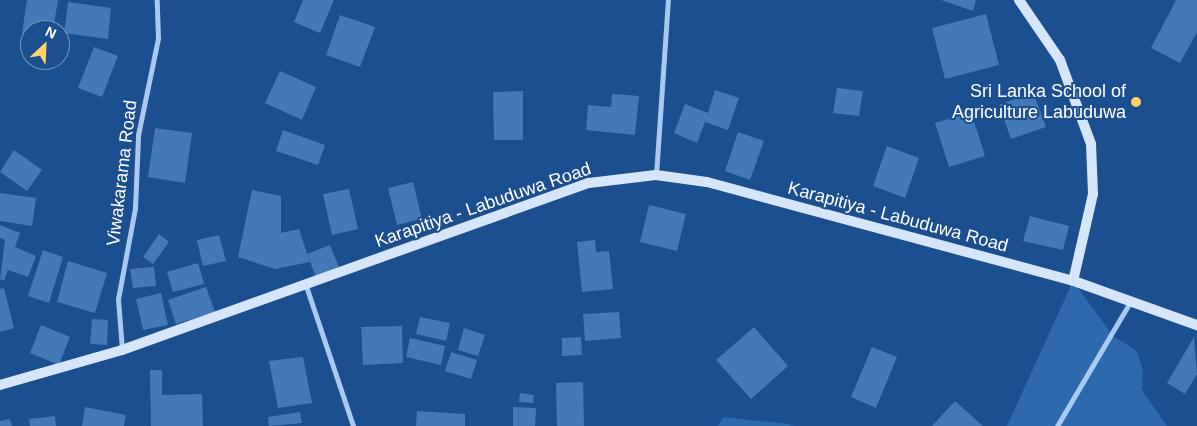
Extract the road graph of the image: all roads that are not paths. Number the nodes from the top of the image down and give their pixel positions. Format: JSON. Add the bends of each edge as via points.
{"nodes":[{"id":1,"x":157,"y":0,"type":"edge"},
{"id":2,"x":668,"y":0,"type":"edge"},
{"id":3,"x":1019,"y":0,"type":"edge"},
{"id":4,"x":656,"y":175,"type":"junction"},
{"id":5,"x":1072,"y":281,"type":"junction"},
{"id":6,"x":306,"y":286,"type":"junction"},
{"id":7,"x":1129,"y":304,"type":"junction"},
{"id":8,"x":1197,"y":325,"type":"edge"},
{"id":9,"x":122,"y":350,"type":"junction"},
{"id":10,"x":0,"y":385,"type":"edge"},
{"id":11,"x":353,"y":426,"type":"edge"},
{"id":12,"x":1057,"y":426,"type":"edge"}],
"edges":[{"from":1,"to":9,"type":"street","name":"Viwakarama Road","via":[[158,38],[138,135],[135,208],[118,299]]},
{"from":2,"to":4,"type":"street"},
{"from":3,"to":5,"type":"main road","via":[[1060,60],[1091,144],[1093,194]]},
{"from":4,"to":5,"type":"main road","name":"Karapitiya - Labuduwa Road","via":[[707,182]]},
{"from":4,"to":6,"type":"main road","name":"Karapitiya - Labuduwa Road","via":[[589,183]]},
{"from":5,"to":7,"type":"main road","name":"Karapitiya - Labuduwa Road"},
{"from":6,"to":9,"type":"main road","name":"Karapitiya - Labuduwa Road"},
{"from":6,"to":11,"type":"street"},
{"from":7,"to":8,"type":"main road","name":"Karapitiya - Labuduwa Road"},
{"from":7,"to":12,"type":"street"},
{"from":9,"to":10,"type":"main road","name":"Karapitiya - Labuduwa Road"}]}
